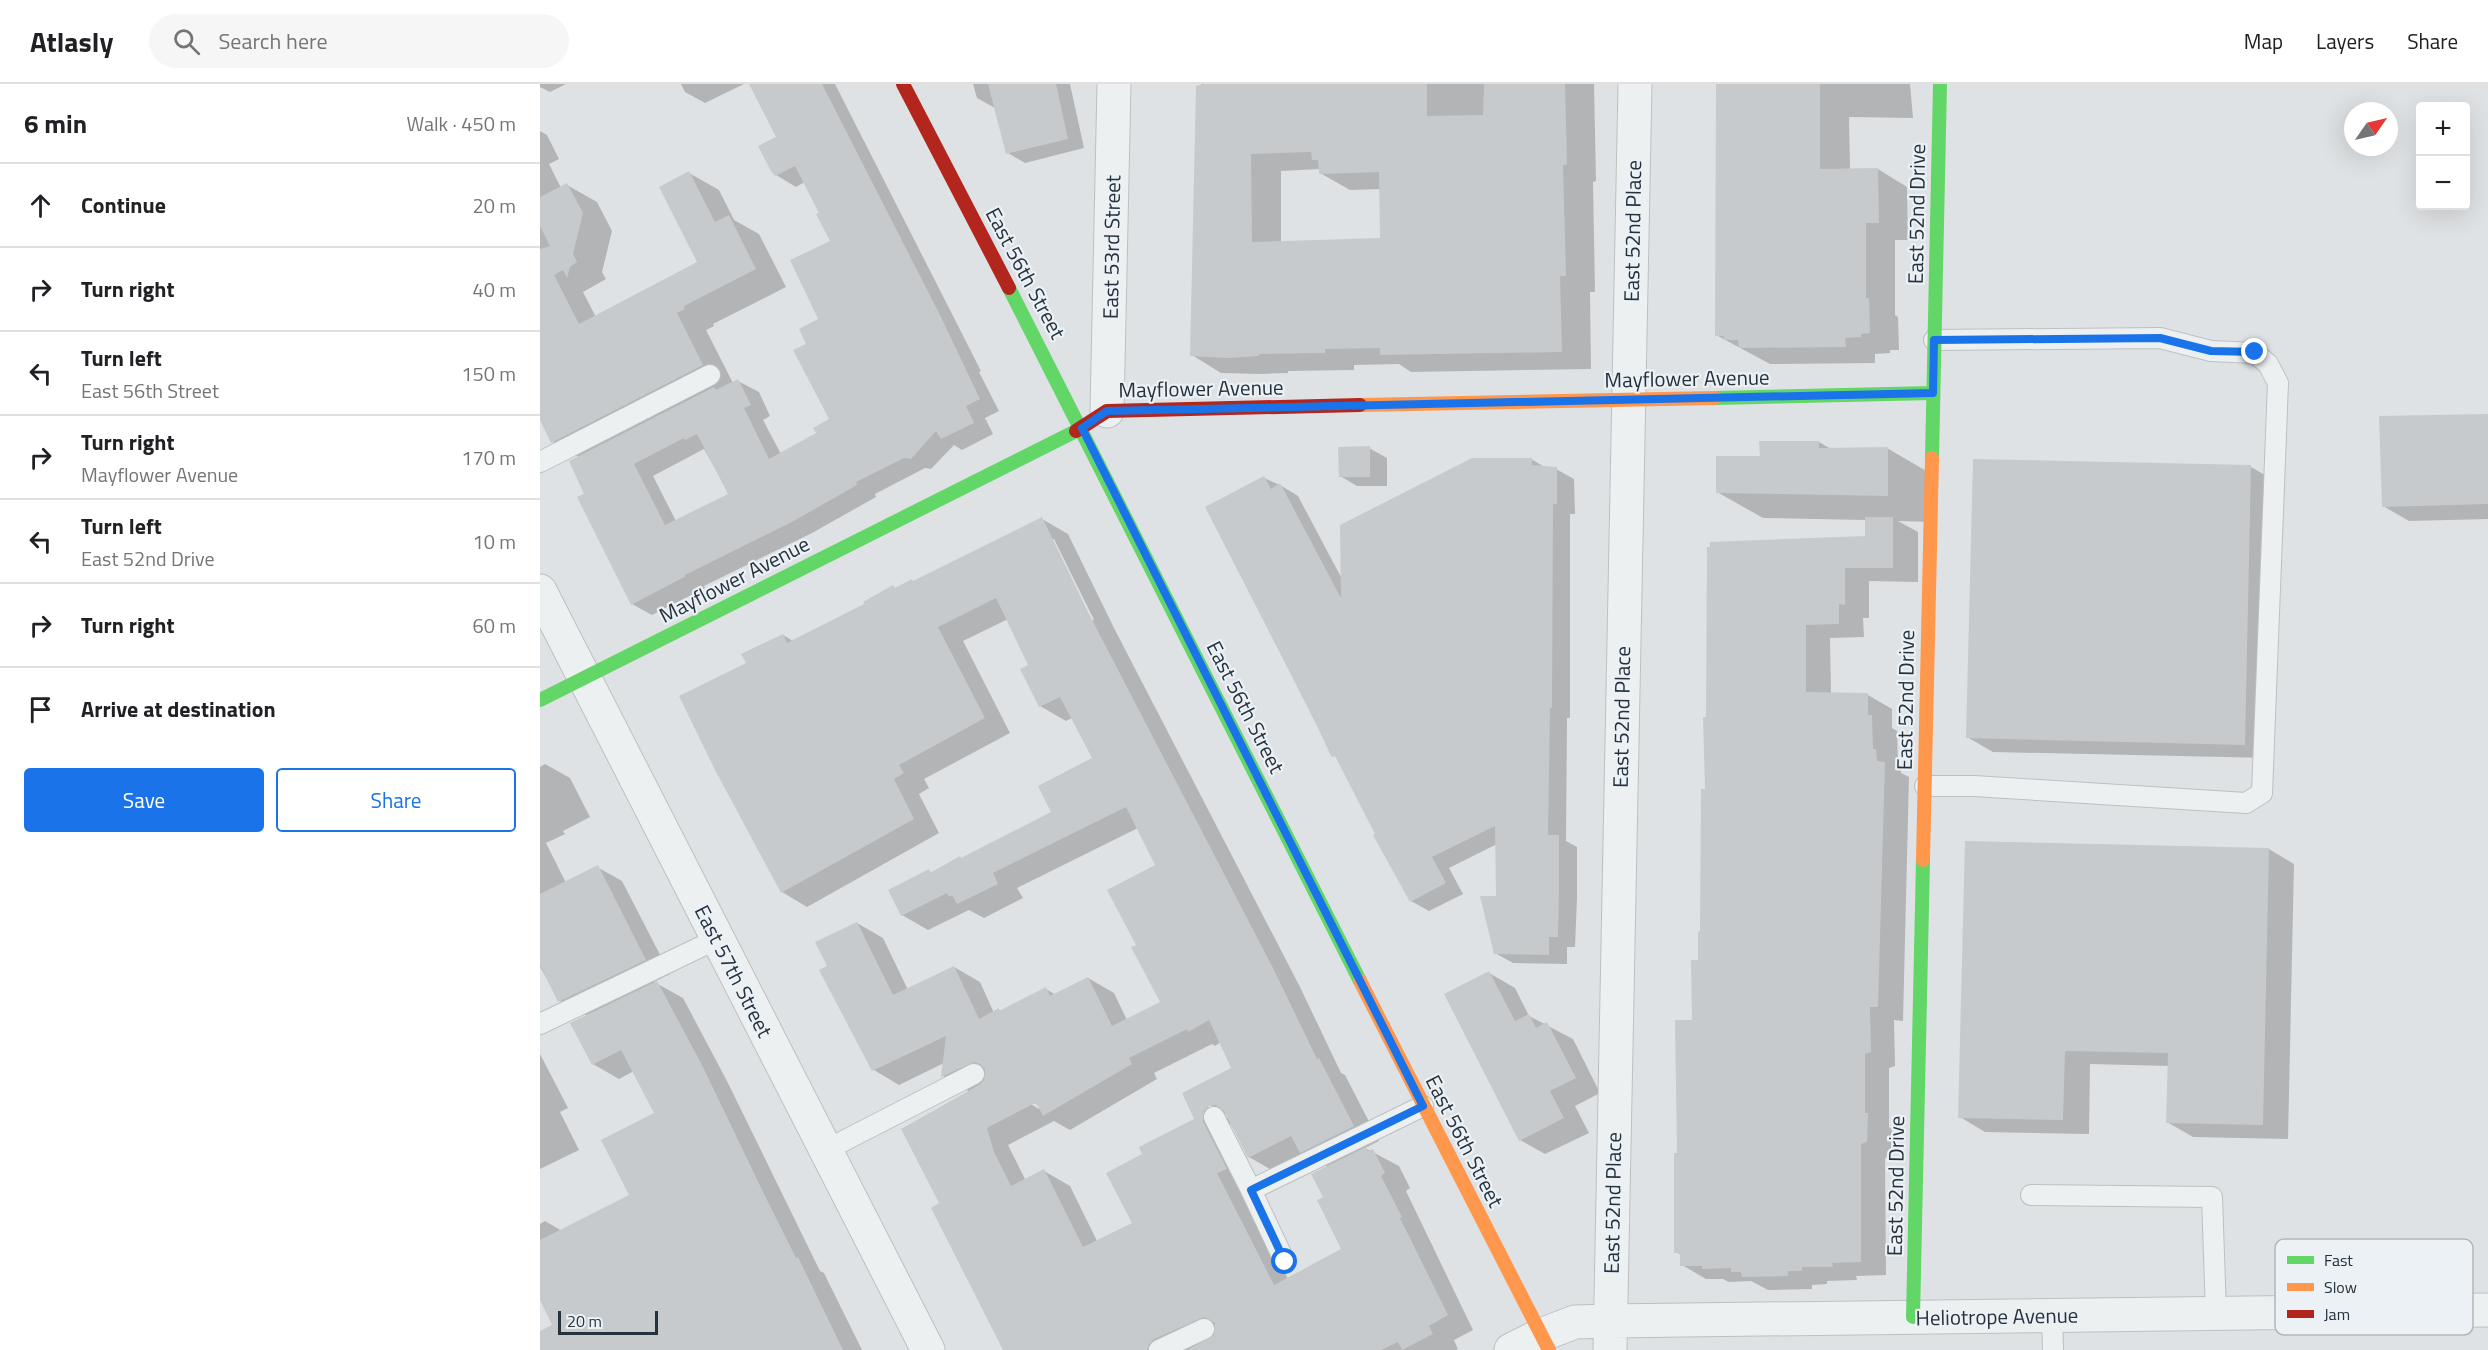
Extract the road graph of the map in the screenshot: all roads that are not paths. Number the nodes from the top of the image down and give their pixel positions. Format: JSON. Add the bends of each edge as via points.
{"nodes":[{"id":1,"x":903,"y":84,"type":"edge"},
{"id":2,"x":1114,"y":84,"type":"edge"},
{"id":3,"x":1635,"y":84,"type":"edge"},
{"id":4,"x":1940,"y":84,"type":"edge"},
{"id":5,"x":1934,"y":340,"type":"junction"},
{"id":6,"x":710,"y":375,"type":"dead end"},
{"id":7,"x":1933,"y":393,"type":"junction"},
{"id":8,"x":1628,"y":400,"type":"junction"},
{"id":9,"x":1095,"y":419,"type":"junction"},
{"id":10,"x":540,"y":462,"type":"edge"},
{"id":11,"x":540,"y":591,"type":"edge"},
{"id":12,"x":584,"y":678,"type":"junction"},
{"id":13,"x":540,"y":700,"type":"edge"},
{"id":14,"x":1924,"y":786,"type":"junction"},
{"id":15,"x":717,"y":939,"type":"junction"},
{"id":16,"x":540,"y":1024,"type":"edge"},
{"id":17,"x":974,"y":1074,"type":"dead end"},
{"id":18,"x":1423,"y":1106,"type":"junction"},
{"id":19,"x":1214,"y":1118,"type":"dead end"},
{"id":20,"x":826,"y":1150,"type":"junction"},
{"id":21,"x":1251,"y":1190,"type":"junction"},
{"id":22,"x":2031,"y":1195,"type":"dead end"},
{"id":23,"x":1285,"y":1262,"type":"dead end"},
{"id":24,"x":2473,"y":1310,"type":"edge"},
{"id":25,"x":2488,"y":1310,"type":"edge"},
{"id":26,"x":2275,"y":1312,"type":"edge"},
{"id":27,"x":2216,"y":1313,"type":"junction"},
{"id":28,"x":2052,"y":1315,"type":"junction"},
{"id":29,"x":1913,"y":1317,"type":"junction"},
{"id":30,"x":1204,"y":1329,"type":"dead end"},
{"id":31,"x":1610,"y":1335,"type":"edge"},
{"id":32,"x":1545,"y":1343,"type":"edge"},
{"id":33,"x":928,"y":1350,"type":"edge"},
{"id":34,"x":1159,"y":1350,"type":"edge"},
{"id":35,"x":1511,"y":1350,"type":"edge"},
{"id":36,"x":2053,"y":1350,"type":"edge"}],
"edges":[{"from":1,"to":9,"type":"street","name":"East 56th Street"},
{"from":2,"to":9,"type":"street","name":"East 53rd Street"},
{"from":3,"to":8,"type":"street","name":"East 52nd Place"},
{"from":4,"to":5,"type":"street","name":"East 52nd Drive"},
{"from":5,"to":7,"type":"street","name":"East 52nd Drive"},
{"from":5,"to":14,"type":"lane","via":[[2160,338],[2211,351],[2255,352],[2268,364],[2278,383],[2262,793],[2246,803]]},
{"from":6,"to":10,"type":"lane"},
{"from":7,"to":8,"type":"street","name":"Mayflower Avenue"},
{"from":7,"to":14,"type":"street","name":"East 52nd Drive"},
{"from":8,"to":9,"type":"street","name":"Mayflower Avenue"},
{"from":8,"to":31,"type":"street","name":"East 52nd Place"},
{"from":9,"to":12,"type":"street","name":"Mayflower Avenue"},
{"from":9,"to":18,"type":"street","name":"East 56th Street"},
{"from":11,"to":12,"type":"street","name":"East 57th Street"},
{"from":12,"to":13,"type":"street","name":"Mayflower Avenue"},
{"from":12,"to":15,"type":"street","name":"East 57th Street"},
{"from":14,"to":29,"type":"street","name":"East 52nd Drive"},
{"from":15,"to":16,"type":"lane"},
{"from":15,"to":20,"type":"street","name":"East 57th Street"},
{"from":17,"to":20,"type":"lane"},
{"from":18,"to":21,"type":"lane"},
{"from":18,"to":32,"type":"street","name":"East 56th Street"},
{"from":19,"to":21,"type":"lane"},
{"from":20,"to":33,"type":"street","name":"East 57th Street"},
{"from":21,"to":23,"type":"lane"},
{"from":22,"to":27,"type":"lane","via":[[2212,1197]]},
{"from":24,"to":25,"type":"street","name":"Heliotrope Avenue"},
{"from":26,"to":27,"type":"street","name":"Heliotrope Avenue"},
{"from":27,"to":28,"type":"street","name":"Heliotrope Avenue"},
{"from":28,"to":29,"type":"street","name":"Heliotrope Avenue"},
{"from":28,"to":36,"type":"lane"},
{"from":29,"to":31,"type":"street","name":"Heliotrope Avenue"},
{"from":30,"to":34,"type":"lane"},
{"from":31,"to":32,"type":"street","name":"Heliotrope Avenue","via":[[1575,1322]]},
{"from":32,"to":35,"type":"street","name":"Heliotrope Avenue"}]}
